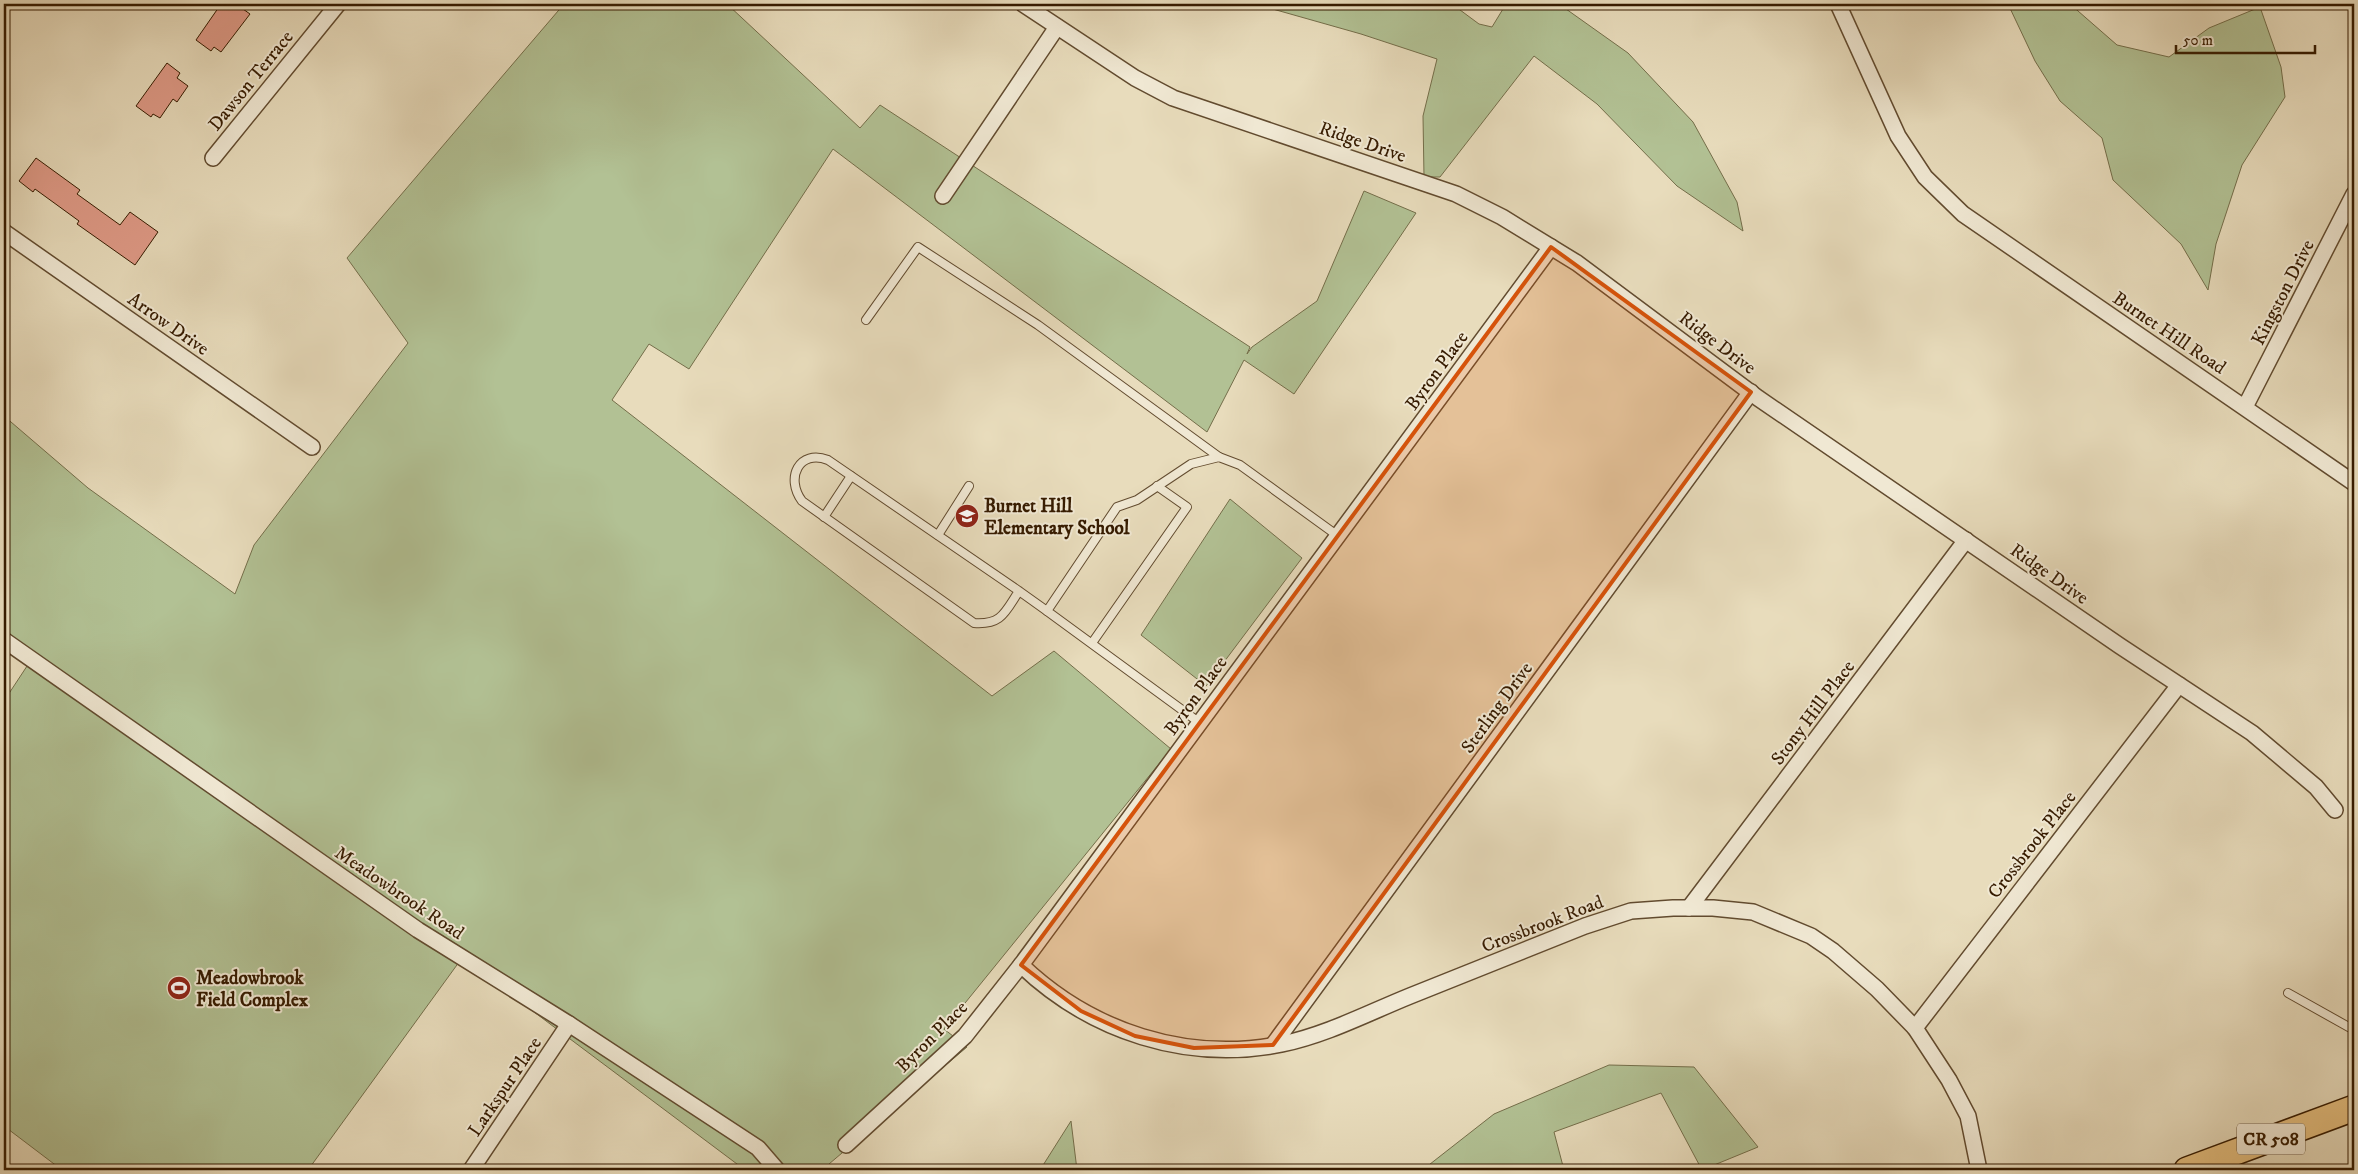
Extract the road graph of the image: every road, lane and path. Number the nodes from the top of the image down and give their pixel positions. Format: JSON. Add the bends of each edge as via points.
{"nodes":[{"id":1,"x":338,"y":4,"type":"edge"},
{"id":2,"x":1023,"y":4,"type":"edge"},
{"id":3,"x":1838,"y":4,"type":"edge"},
{"id":4,"x":1058,"y":27,"type":"junction"},
{"id":5,"x":212,"y":158,"type":"dead end"},
{"id":6,"x":2354,"y":194,"type":"edge"},
{"id":7,"x":942,"y":196,"type":"dead end"},
{"id":8,"x":4,"y":232,"type":"edge"},
{"id":9,"x":1551,"y":247,"type":"junction"},
{"id":10,"x":866,"y":320,"type":"dead end"},
{"id":11,"x":1751,"y":392,"type":"junction"},
{"id":12,"x":2245,"y":407,"type":"junction"},
{"id":13,"x":312,"y":447,"type":"dead end"},
{"id":14,"x":1219,"y":457,"type":"junction"},
{"id":15,"x":851,"y":476,"type":"junction"},
{"id":16,"x":2354,"y":483,"type":"edge"},
{"id":17,"x":969,"y":486,"type":"dead end"},
{"id":18,"x":1157,"y":486,"type":"junction"},
{"id":19,"x":824,"y":517,"type":"junction"},
{"id":20,"x":938,"y":535,"type":"junction"},
{"id":21,"x":1338,"y":536,"type":"junction"},
{"id":22,"x":1966,"y":540,"type":"junction"},
{"id":23,"x":1019,"y":591,"type":"junction"},
{"id":24,"x":1047,"y":612,"type":"junction"},
{"id":25,"x":4,"y":640,"type":"edge"},
{"id":26,"x":1092,"y":643,"type":"junction"},
{"id":27,"x":2179,"y":685,"type":"junction"},
{"id":28,"x":1200,"y":723,"type":"junction"},
{"id":29,"x":2335,"y":810,"type":"dead end"},
{"id":30,"x":1689,"y":908,"type":"junction"},
{"id":31,"x":1021,"y":965,"type":"junction"},
{"id":32,"x":2288,"y":994,"type":"dead end"},
{"id":33,"x":569,"y":1024,"type":"junction"},
{"id":34,"x":1915,"y":1028,"type":"junction"},
{"id":35,"x":2354,"y":1030,"type":"edge"},
{"id":36,"x":1273,"y":1045,"type":"junction"},
{"id":37,"x":2354,"y":1108,"type":"edge"},
{"id":38,"x":846,"y":1144,"type":"dead end"},
{"id":39,"x":471,"y":1170,"type":"edge"},
{"id":40,"x":777,"y":1170,"type":"edge"},
{"id":41,"x":1979,"y":1170,"type":"edge"},
{"id":42,"x":2187,"y":1170,"type":"edge"}],
"edges":[{"from":1,"to":5,"type":"street","name":"Dawson Terrace"},
{"from":2,"to":4,"type":"street","name":"Ridge Drive"},
{"from":3,"to":12,"type":"street","name":"Burnet Hill Road","via":[[1898,136],[1924,177],[1963,214]]},
{"from":4,"to":7,"type":"street"},
{"from":4,"to":9,"type":"street","name":"Ridge Drive","via":[[1135,78],[1173,98],[1456,194]]},
{"from":6,"to":12,"type":"street","name":"Kingston Drive"},
{"from":8,"to":13,"type":"street","name":"Arrow Drive"},
{"from":9,"to":11,"type":"street","name":"Ridge Drive"},
{"from":9,"to":21,"type":"street","name":"Byron Place"},
{"from":10,"to":14,"type":"lane","via":[[918,247],[1038,325]]},
{"from":11,"to":22,"type":"street","name":"Ridge Drive"},
{"from":11,"to":36,"type":"street","name":"Sterling Drive"},
{"from":12,"to":16,"type":"street","name":"Burnet Hill Road"},
{"from":14,"to":18,"type":"lane","via":[[1190,464]]},
{"from":14,"to":21,"type":"lane","via":[[1240,466]]},
{"from":15,"to":19,"type":"lane"},
{"from":15,"to":19,"type":"lane","via":[[821,458],[800,464],[793,480],[797,494]]},
{"from":15,"to":20,"type":"lane"},
{"from":17,"to":20,"type":"lane"},
{"from":18,"to":24,"type":"lane","via":[[1137,500],[1117,507]]},
{"from":18,"to":26,"type":"lane","via":[[1187,507]]},
{"from":19,"to":23,"type":"lane","via":[[974,623],[986,624],[1000,619]]},
{"from":20,"to":23,"type":"lane"},
{"from":21,"to":28,"type":"street","name":"Byron Place"},
{"from":22,"to":27,"type":"street","name":"Ridge Drive"},
{"from":22,"to":30,"type":"street","name":"Stony Hill Place"},
{"from":23,"to":24,"type":"lane"},
{"from":24,"to":26,"type":"lane"},
{"from":25,"to":33,"type":"street","name":"Meadowbrook Road","via":[[418,930]]},
{"from":26,"to":28,"type":"lane"},
{"from":27,"to":29,"type":"street","name":"Ridge Drive","via":[[2252,733],[2316,786]]},
{"from":27,"to":34,"type":"street","name":"Crossbrook Place"},
{"from":28,"to":31,"type":"street","name":"Byron Place"},
{"from":30,"to":34,"type":"street","name":"Crossbrook Road","via":[[1753,912],[1811,936],[1877,989]]},
{"from":30,"to":36,"type":"street","name":"Crossbrook Road","via":[[1631,912],[1585,926],[1312,1036]]},
{"from":31,"to":36,"type":"street","name":"Crossbrook Road","via":[[1056,995],[1081,1011],[1135,1036],[1194,1048],[1223,1050]]},
{"from":31,"to":38,"type":"street","name":"Byron Place","via":[[966,1036]]},
{"from":32,"to":35,"type":"lane"},
{"from":33,"to":39,"type":"street","name":"Larkspur Place"},
{"from":33,"to":40,"type":"street","name":"Meadowbrook Road","via":[[758,1148]]},
{"from":34,"to":41,"type":"street","name":"Crossbrook Road","via":[[1968,1116]]},
{"from":37,"to":42,"type":"main road","number":"CR 508"}]}
